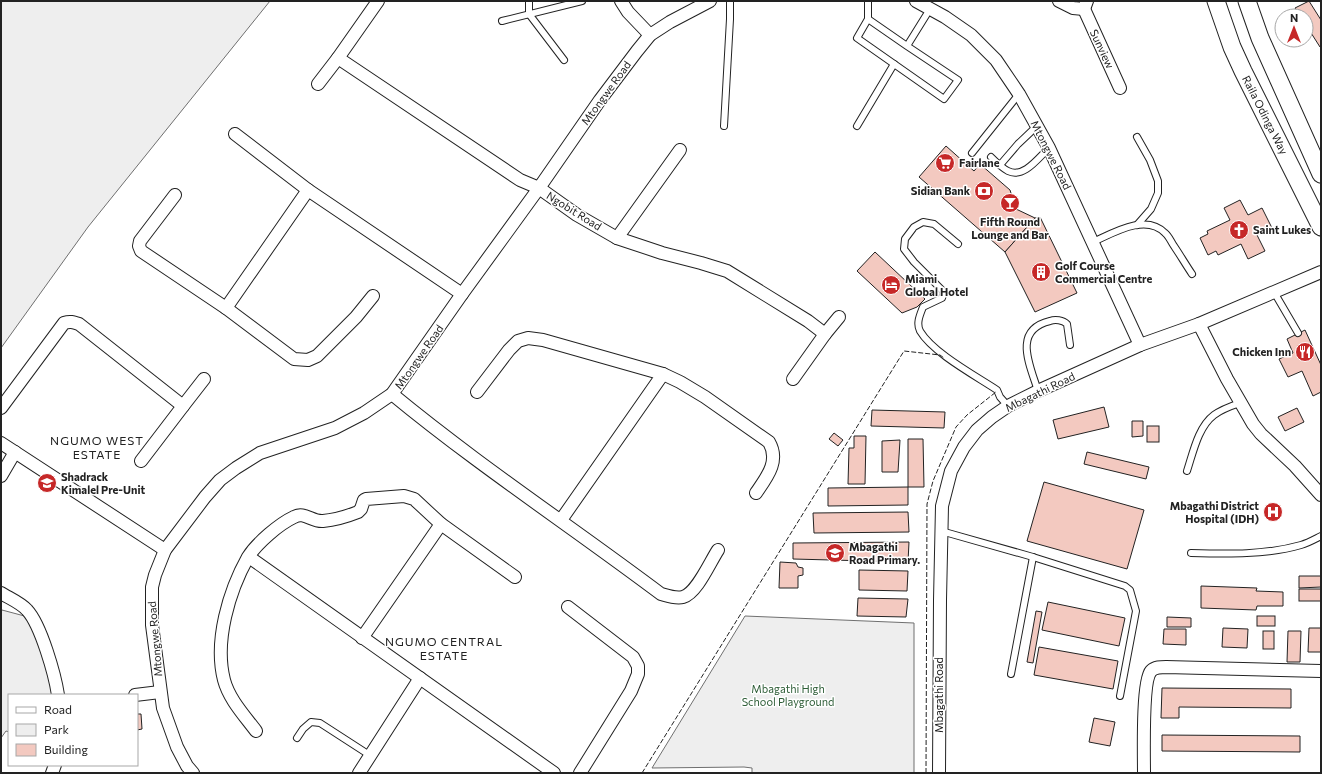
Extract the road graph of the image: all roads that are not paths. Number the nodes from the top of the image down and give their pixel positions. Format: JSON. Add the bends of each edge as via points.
{"nodes":[{"id":1,"x":378,"y":1,"type":"edge"},
{"id":2,"x":529,"y":1,"type":"edge"},
{"id":3,"x":581,"y":1,"type":"edge"},
{"id":4,"x":621,"y":1,"type":"edge"},
{"id":5,"x":710,"y":1,"type":"edge"},
{"id":6,"x":730,"y":1,"type":"edge"},
{"id":7,"x":868,"y":1,"type":"edge"},
{"id":8,"x":916,"y":1,"type":"edge"},
{"id":9,"x":1059,"y":1,"type":"edge"},
{"id":10,"x":1216,"y":1,"type":"edge"},
{"id":11,"x":1247,"y":1,"type":"edge"},
{"id":12,"x":1085,"y":5,"type":"edge"},
{"id":13,"x":930,"y":9,"type":"junction"},
{"id":14,"x":529,"y":14,"type":"junction"},
{"id":15,"x":868,"y":19,"type":"junction"},
{"id":16,"x":502,"y":21,"type":"dead end"},
{"id":17,"x":650,"y":35,"type":"junction"},
{"id":18,"x":907,"y":46,"type":"junction"},
{"id":19,"x":338,"y":58,"type":"junction"},
{"id":20,"x":564,"y":60,"type":"dead end"},
{"id":21,"x":894,"y":64,"type":"junction"},
{"id":22,"x":318,"y":84,"type":"dead end"},
{"id":23,"x":1120,"y":88,"type":"dead end"},
{"id":24,"x":1020,"y":94,"type":"junction"},
{"id":25,"x":724,"y":126,"type":"dead end"},
{"id":26,"x":857,"y":126,"type":"dead end"},
{"id":27,"x":1037,"y":126,"type":"junction"},
{"id":28,"x":235,"y":134,"type":"dead end"},
{"id":29,"x":1137,"y":137,"type":"dead end"},
{"id":30,"x":1049,"y":148,"type":"junction"},
{"id":31,"x":680,"y":150,"type":"dead end"},
{"id":32,"x":972,"y":153,"type":"dead end"},
{"id":33,"x":991,"y":157,"type":"dead end"},
{"id":34,"x":1000,"y":165,"type":"junction"},
{"id":35,"x":1321,"y":174,"type":"edge"},
{"id":36,"x":539,"y":188,"type":"junction"},
{"id":37,"x":308,"y":190,"type":"junction"},
{"id":38,"x":174,"y":195,"type":"dead end"},
{"id":39,"x":1137,"y":225,"type":"junction"},
{"id":40,"x":1321,"y":227,"type":"edge"},
{"id":41,"x":617,"y":238,"type":"junction"},
{"id":42,"x":1093,"y":242,"type":"junction"},
{"id":43,"x":958,"y":244,"type":"dead end"},
{"id":44,"x":1321,"y":272,"type":"edge"},
{"id":45,"x":1192,"y":274,"type":"dead end"},
{"id":46,"x":1274,"y":292,"type":"junction"},
{"id":47,"x":462,"y":294,"type":"junction"},
{"id":48,"x":373,"y":296,"type":"dead end"},
{"id":49,"x":226,"y":308,"type":"junction"},
{"id":50,"x":839,"y":317,"type":"dead end"},
{"id":51,"x":1199,"y":324,"type":"junction"},
{"id":52,"x":824,"y":334,"type":"junction"},
{"id":53,"x":1298,"y":334,"type":"dead end"},
{"id":54,"x":1070,"y":345,"type":"dead end"},
{"id":55,"x":1140,"y":345,"type":"junction"},
{"id":56,"x":663,"y":374,"type":"junction"},
{"id":57,"x":204,"y":379,"type":"dead end"},
{"id":58,"x":792,"y":379,"type":"dead end"},
{"id":59,"x":1038,"y":391,"type":"junction"},
{"id":60,"x":477,"y":392,"type":"dead end"},
{"id":61,"x":392,"y":394,"type":"junction"},
{"id":62,"x":1240,"y":403,"type":"junction"},
{"id":63,"x":183,"y":406,"type":"junction"},
{"id":64,"x":1008,"y":406,"type":"junction"},
{"id":65,"x":1,"y":408,"type":"edge"},
{"id":66,"x":1,"y":443,"type":"edge"},
{"id":67,"x":15,"y":452,"type":"junction"},
{"id":68,"x":141,"y":461,"type":"dead end"},
{"id":69,"x":1187,"y":471,"type":"dead end"},
{"id":70,"x":1,"y":476,"type":"edge"},
{"id":71,"x":756,"y":493,"type":"dead end"},
{"id":72,"x":1321,"y":495,"type":"edge"},
{"id":73,"x":561,"y":520,"type":"junction"},
{"id":74,"x":442,"y":524,"type":"junction"},
{"id":75,"x":941,"y":531,"type":"junction"},
{"id":76,"x":1321,"y":536,"type":"edge"},
{"id":77,"x":166,"y":550,"type":"junction"},
{"id":78,"x":718,"y":550,"type":"dead end"},
{"id":79,"x":1191,"y":553,"type":"dead end"},
{"id":80,"x":249,"y":557,"type":"junction"},
{"id":81,"x":1033,"y":557,"type":"junction"},
{"id":82,"x":515,"y":577,"type":"dead end"},
{"id":83,"x":1,"y":593,"type":"edge"},
{"id":84,"x":568,"y":607,"type":"dead end"},
{"id":85,"x":362,"y":638,"type":"junction"},
{"id":86,"x":1321,"y":671,"type":"edge"},
{"id":87,"x":1011,"y":674,"type":"dead end"},
{"id":88,"x":420,"y":678,"type":"junction"},
{"id":89,"x":160,"y":692,"type":"junction"},
{"id":90,"x":58,"y":694,"type":"edge"},
{"id":91,"x":138,"y":695,"type":"edge"},
{"id":92,"x":1120,"y":696,"type":"dead end"},
{"id":93,"x":256,"y":731,"type":"dead end"},
{"id":94,"x":297,"y":738,"type":"dead end"},
{"id":95,"x":371,"y":756,"type":"junction"},
{"id":96,"x":193,"y":773,"type":"edge"},
{"id":97,"x":359,"y":773,"type":"edge"},
{"id":98,"x":554,"y":773,"type":"edge"},
{"id":99,"x":580,"y":773,"type":"edge"},
{"id":100,"x":939,"y":773,"type":"edge"},
{"id":101,"x":1144,"y":773,"type":"edge"}],
"edges":[{"from":1,"to":19,"type":"street"},
{"from":2,"to":14,"type":"lane"},
{"from":3,"to":14,"type":"lane"},
{"from":4,"to":17,"type":"street"},
{"from":5,"to":17,"type":"street","name":"Mtongwe Road"},
{"from":6,"to":25,"type":"lane"},
{"from":7,"to":15,"type":"lane"},
{"from":8,"to":13,"type":"street","name":"Mtongwe Road"},
{"from":9,"to":12,"type":"street","name":"Sunview","via":[[1073,8]]},
{"from":10,"to":40,"type":"main road","name":"Raila Odinga Way","via":[[1243,71]]},
{"from":11,"to":35,"type":"main road","via":[[1260,38]]},
{"from":12,"to":23,"type":"street","name":"Sunview"},
{"from":13,"to":18,"type":"lane"},
{"from":13,"to":24,"type":"street","name":"Mtongwe Road","via":[[971,35],[996,60]]},
{"from":14,"to":16,"type":"lane"},
{"from":14,"to":20,"type":"lane"},
{"from":15,"to":18,"type":"lane"},
{"from":15,"to":21,"type":"lane","via":[[856,38]]},
{"from":17,"to":36,"type":"street","name":"Mtongwe Road","via":[[600,100]]},
{"from":18,"to":21,"type":"lane","via":[[958,80],[949,93],[944,99]]},
{"from":19,"to":22,"type":"street"},
{"from":19,"to":36,"type":"street","name":"Ngobit Road","via":[[520,180]]},
{"from":21,"to":26,"type":"lane"},
{"from":24,"to":27,"type":"street","name":"Mtongwe Road"},
{"from":24,"to":32,"type":"lane"},
{"from":27,"to":30,"type":"street","name":"Mtongwe Road"},
{"from":27,"to":34,"type":"lane"},
{"from":28,"to":37,"type":"street"},
{"from":29,"to":39,"type":"lane","via":[[1150,160],[1158,182],[1158,193],[1151,209]]},
{"from":30,"to":34,"type":"lane","via":[[1019,173],[1007,171]]},
{"from":30,"to":42,"type":"street","name":"Mtongwe Road"},
{"from":31,"to":41,"type":"street"},
{"from":33,"to":34,"type":"lane"},
{"from":36,"to":41,"type":"street","name":"Ngobit Road","via":[[577,215]]},
{"from":36,"to":47,"type":"street","name":"Mtongwe Road"},
{"from":37,"to":47,"type":"street"},
{"from":37,"to":49,"type":"street"},
{"from":38,"to":49,"type":"street","via":[[140,241],[141,251]]},
{"from":39,"to":42,"type":"lane"},
{"from":39,"to":45,"type":"lane","via":[[1158,227],[1166,233]]},
{"from":41,"to":52,"type":"street","name":"Ngobit Road","via":[[727,271],[796,313]]},
{"from":42,"to":55,"type":"street","name":"Mtongwe Road"},
{"from":43,"to":64,"type":"lane","via":[[934,224],[923,222],[914,227],[905,239],[904,249],[944,292],[942,298],[923,307],[918,319],[920,330],[930,343],[955,363],[997,390]]},
{"from":44,"to":46,"type":"street","name":"Mbagathi Road"},
{"from":46,"to":51,"type":"street","name":"Mbagathi Road"},
{"from":46,"to":53,"type":"lane"},
{"from":47,"to":61,"type":"street","name":"Mtongwe Road"},
{"from":48,"to":49,"type":"street","via":[[317,356],[308,360],[294,359]]},
{"from":50,"to":52,"type":"street"},
{"from":51,"to":55,"type":"street","name":"Mbagathi Road"},
{"from":51,"to":62,"type":"street"},
{"from":52,"to":58,"type":"street"},
{"from":54,"to":59,"type":"lane","via":[[1067,324],[1061,320],[1041,323],[1031,330],[1026,338],[1026,348]]},
{"from":55,"to":59,"type":"street","name":"Mbagathi Road"},
{"from":56,"to":60,"type":"street","via":[[528,338],[518,340]]},
{"from":56,"to":71,"type":"street","via":[[705,397],[769,442],[774,453],[773,461]]},
{"from":56,"to":73,"type":"street"},
{"from":57,"to":63,"type":"street"},
{"from":59,"to":64,"type":"street","name":"Mbagathi Road"},
{"from":61,"to":73,"type":"street","via":[[486,468]]},
{"from":61,"to":77,"type":"street","name":"Mtongwe Road","via":[[336,428],[260,453],[236,468],[220,480],[205,497]]},
{"from":62,"to":69,"type":"lane","via":[[1212,416],[1195,445]]},
{"from":62,"to":72,"type":"street","via":[[1261,434],[1296,466]]},
{"from":63,"to":65,"type":"street","via":[[79,324],[68,321]]},
{"from":63,"to":68,"type":"street"},
{"from":64,"to":75,"type":"street","name":"Mbagathi Road","via":[[977,430],[951,471],[942,506]]},
{"from":66,"to":67,"type":"street"},
{"from":67,"to":70,"type":"street"},
{"from":67,"to":77,"type":"street"},
{"from":73,"to":78,"type":"street","via":[[661,594],[673,598],[692,592]]},
{"from":74,"to":80,"type":"street","via":[[414,499],[404,496],[366,499],[358,512],[331,519],[320,521],[301,515],[294,517],[258,544]]},
{"from":74,"to":82,"type":"street"},
{"from":74,"to":85,"type":"street"},
{"from":75,"to":81,"type":"lane"},
{"from":75,"to":100,"type":"street","name":"Mbagathi Road"},
{"from":76,"to":79,"type":"lane","via":[[1303,545],[1279,550],[1234,554]]},
{"from":77,"to":89,"type":"street","name":"Mtongwe Road","via":[[152,587],[152,625]]},
{"from":80,"to":85,"type":"street"},
{"from":80,"to":93,"type":"street","via":[[231,597],[220,654],[224,680],[230,696]]},
{"from":81,"to":87,"type":"lane"},
{"from":81,"to":92,"type":"lane","via":[[1125,586],[1130,590],[1136,611]]},
{"from":83,"to":90,"type":"street","via":[[26,608],[32,618],[51,663]]},
{"from":84,"to":99,"type":"street","via":[[633,657],[638,666],[638,674],[631,691]]},
{"from":85,"to":88,"type":"street"},
{"from":86,"to":101,"type":"street","via":[[1157,667],[1151,671],[1146,692]]},
{"from":88,"to":95,"type":"street"},
{"from":88,"to":98,"type":"street"},
{"from":89,"to":91,"type":"street"},
{"from":89,"to":96,"type":"street","name":"Mtongwe Road","via":[[177,747]]},
{"from":94,"to":95,"type":"lane","via":[[311,722],[320,723]]},
{"from":95,"to":97,"type":"street"}]}
